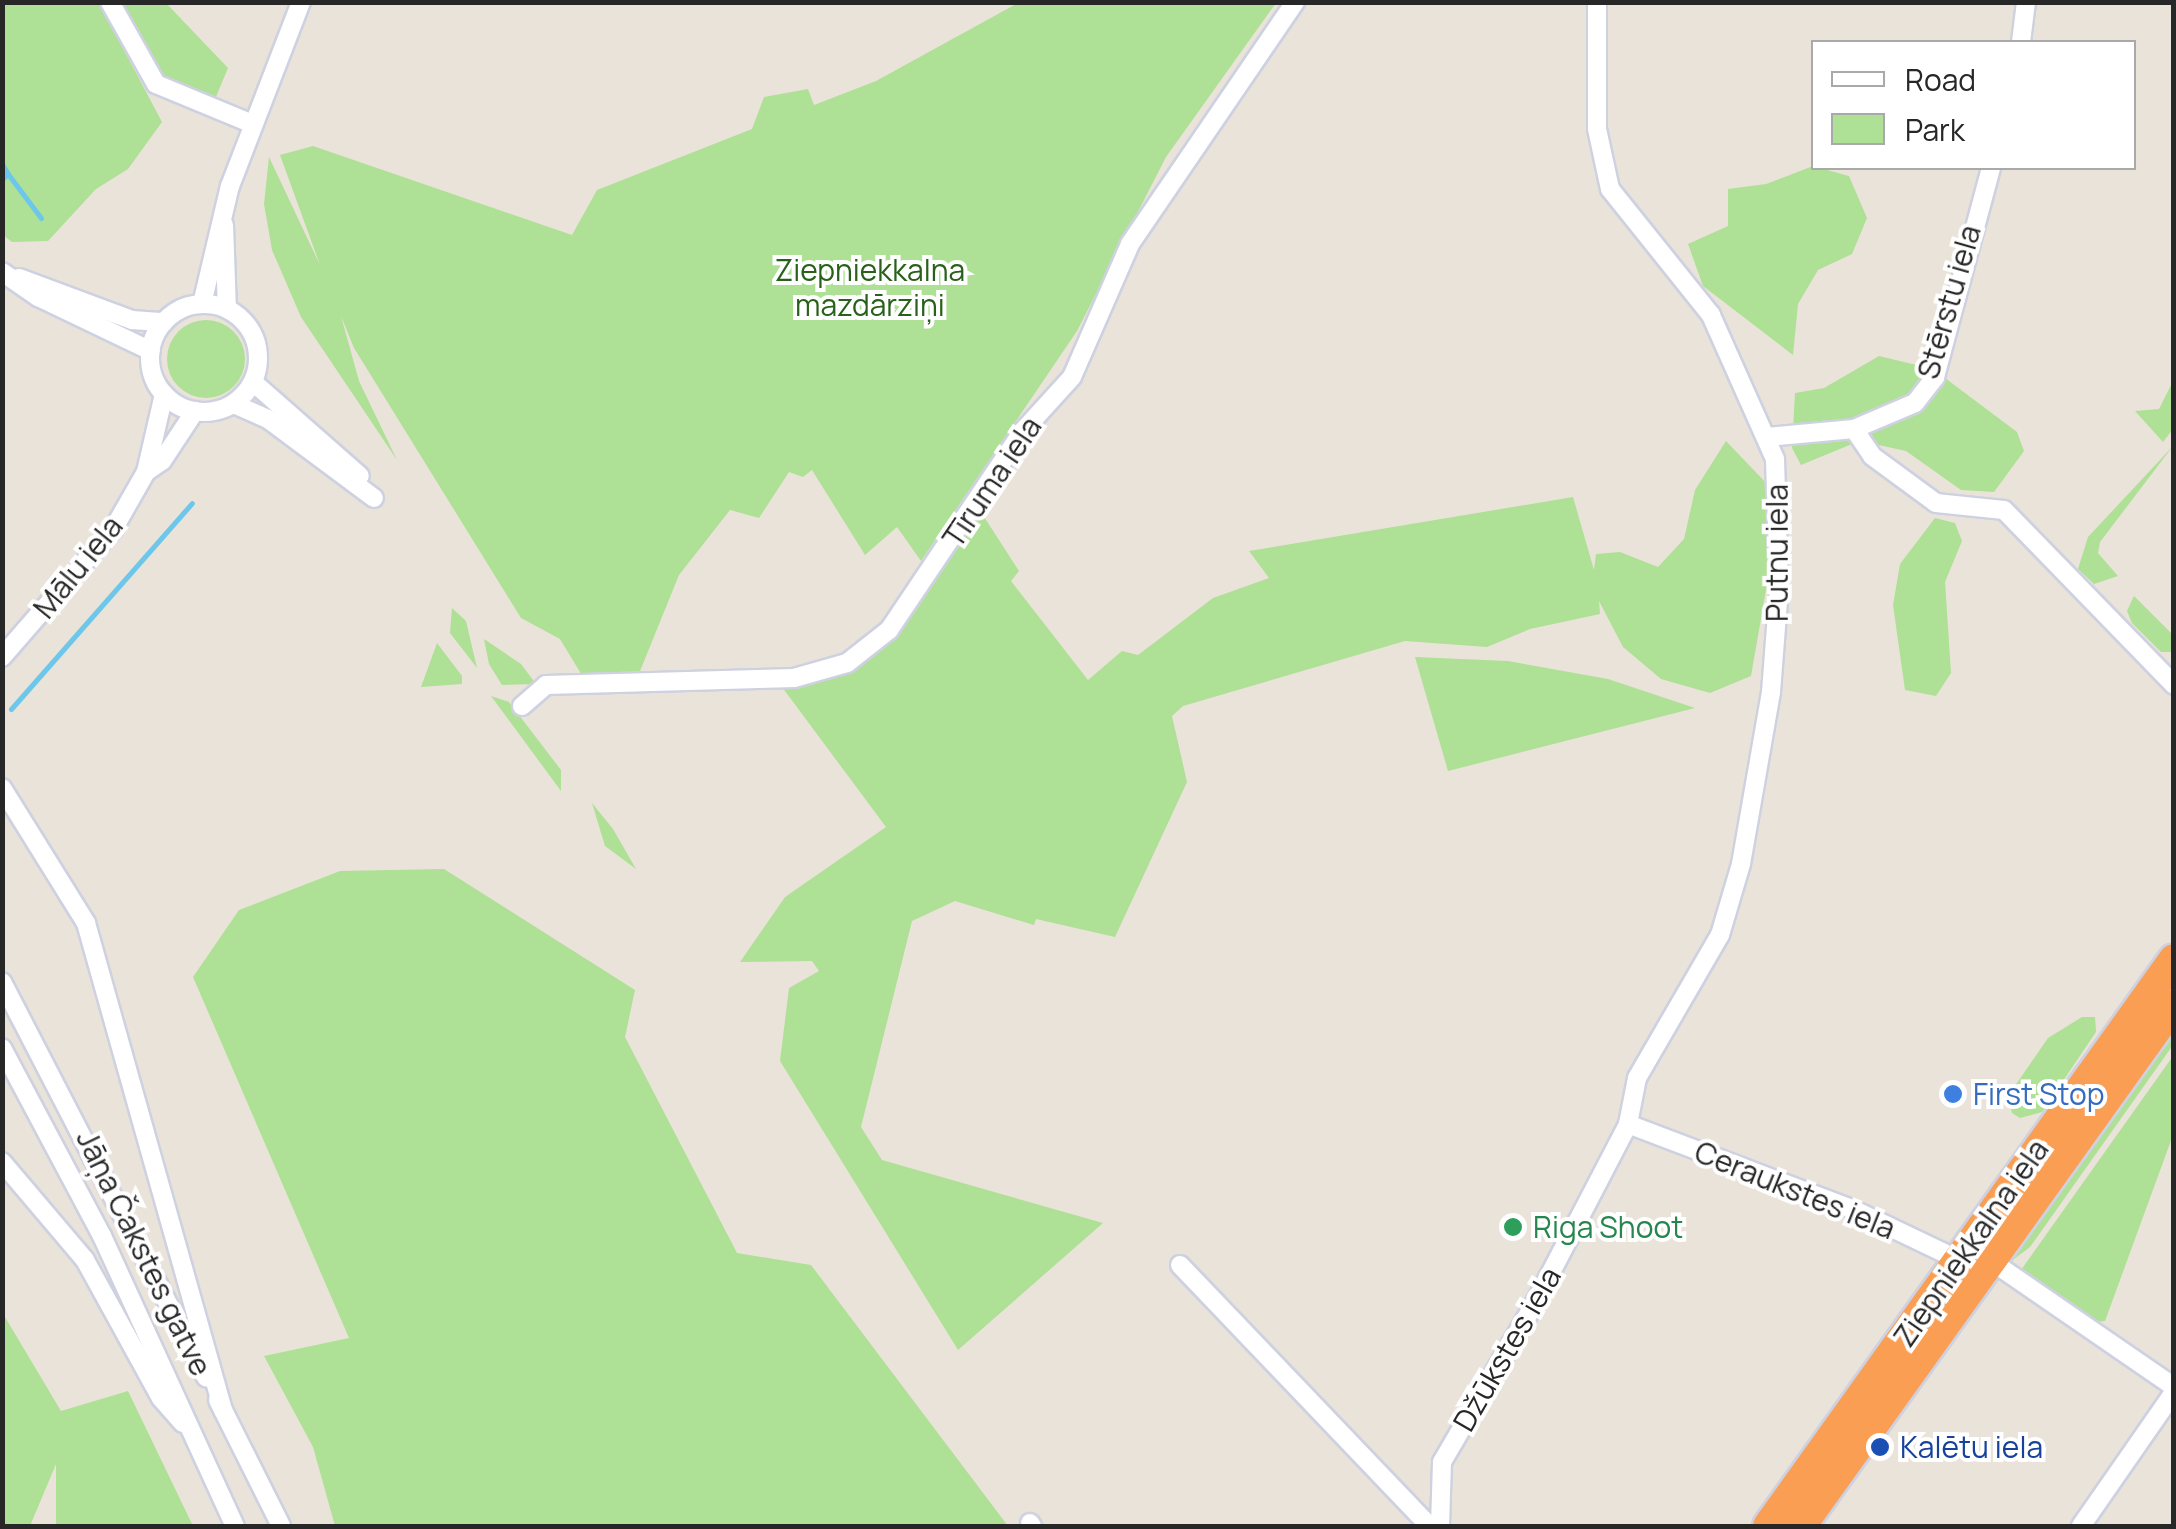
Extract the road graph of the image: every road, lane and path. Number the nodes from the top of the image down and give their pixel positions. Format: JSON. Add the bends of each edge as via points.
{"nodes":[{"id":1,"x":110,"y":2,"type":"edge"},
{"id":2,"x":300,"y":2,"type":"edge"},
{"id":3,"x":1295,"y":2,"type":"edge"},
{"id":4,"x":1597,"y":2,"type":"edge"},
{"id":5,"x":2026,"y":2,"type":"edge"},
{"id":6,"x":2021,"y":40,"type":"edge"},
{"id":7,"x":250,"y":124,"type":"junction"},
{"id":8,"x":1990,"y":170,"type":"edge"},
{"id":9,"x":224,"y":220,"type":"junction"},
{"id":10,"x":5,"y":274,"type":"edge"},
{"id":11,"x":202,"y":304,"type":"junction"},
{"id":12,"x":228,"y":310,"type":"junction"},
{"id":13,"x":164,"y":322,"type":"junction"},
{"id":14,"x":151,"y":351,"type":"junction"},
{"id":15,"x":253,"y":382,"type":"junction"},
{"id":16,"x":164,"y":394,"type":"junction"},
{"id":17,"x":234,"y":404,"type":"junction"},
{"id":18,"x":195,"y":411,"type":"junction"},
{"id":19,"x":1854,"y":428,"type":"junction"},
{"id":20,"x":1767,"y":436,"type":"junction"},
{"id":21,"x":146,"y":472,"type":"junction"},
{"id":22,"x":2,"y":657,"type":"edge"},
{"id":23,"x":2174,"y":685,"type":"edge"},
{"id":24,"x":522,"y":706,"type":"dead end"},
{"id":25,"x":2,"y":788,"type":"edge"},
{"id":26,"x":2174,"y":959,"type":"edge"},
{"id":27,"x":2,"y":982,"type":"edge"},
{"id":28,"x":2174,"y":1005,"type":"edge"},
{"id":29,"x":2,"y":1048,"type":"edge"},
{"id":30,"x":2085,"y":1106,"type":"junction"},
{"id":31,"x":1628,"y":1124,"type":"junction"},
{"id":32,"x":2,"y":1162,"type":"edge"},
{"id":33,"x":1959,"y":1260,"type":"junction"},
{"id":34,"x":1991,"y":1261,"type":"junction"},
{"id":35,"x":1180,"y":1265,"type":"dead end"},
{"id":36,"x":2174,"y":1390,"type":"edge"},
{"id":37,"x":223,"y":1410,"type":"junction"},
{"id":38,"x":186,"y":1428,"type":"junction"},
{"id":39,"x":235,"y":1526,"type":"edge"},
{"id":40,"x":281,"y":1526,"type":"edge"},
{"id":41,"x":1429,"y":1526,"type":"edge"},
{"id":42,"x":1440,"y":1526,"type":"edge"},
{"id":43,"x":1768,"y":1526,"type":"edge"},
{"id":44,"x":1801,"y":1526,"type":"edge"},
{"id":45,"x":2081,"y":1526,"type":"edge"}],
"edges":[{"from":1,"to":7,"type":"street","via":[[156,84]]},
{"from":2,"to":7,"type":"street"},
{"from":3,"to":24,"type":"street","name":"Tīruma iela","via":[[1138,231],[1072,377],[1022,432],[890,630],[848,663],[794,678],[546,685]]},
{"from":4,"to":20,"type":"street","name":"Putnu iela","via":[[1597,128],[1610,188],[1711,316]]},
{"from":5,"to":6,"type":"street"},
{"from":7,"to":9,"type":"street"},
{"from":8,"to":19,"type":"street","name":"Stērstu iela","via":[[1934,376],[1904,412]]},
{"from":9,"to":11,"type":"street"},
{"from":9,"to":12,"type":"street"},
{"from":10,"to":13,"type":"street","via":[[132,320]]},
{"from":10,"to":14,"type":"street"},
{"from":11,"to":12,"type":"street"},
{"from":11,"to":13,"type":"street"},
{"from":12,"to":15,"type":"street","via":[[252,332],[258,366]]},
{"from":13,"to":14,"type":"street"},
{"from":14,"to":16,"type":"street"},
{"from":15,"to":17,"type":"street"},
{"from":15,"to":17,"type":"street","via":[[348,465],[374,498],[268,419]]},
{"from":16,"to":18,"type":"street"},
{"from":16,"to":21,"type":"street","name":"Mālu iela"},
{"from":17,"to":18,"type":"street"},
{"from":18,"to":21,"type":"street","name":"Mālu iela","via":[[162,461]]},
{"from":19,"to":20,"type":"street","name":"Stērstu iela"},
{"from":19,"to":23,"type":"street","via":[[1872,456],[1936,503],[2004,510]]},
{"from":20,"to":31,"type":"street","name":"Putnu iela","via":[[1779,485],[1776,642],[1741,864],[1714,948],[1638,1078]]},
{"from":21,"to":22,"type":"street","name":"Mālu iela","via":[[114,528]]},
{"from":25,"to":37,"type":"street","via":[[69,890],[112,1002]]},
{"from":26,"to":30,"type":"highway","name":"Ziepniekkalna iela"},
{"from":27,"to":37,"type":"street","name":"Jāņa Čakstes gatve"},
{"from":28,"to":30,"type":"highway","name":"Ziepniekkalna iela"},
{"from":29,"to":38,"type":"street","name":"Jāņa Čakstes gatve","via":[[153,1342]]},
{"from":30,"to":33,"type":"highway","name":"Ziepniekkalna iela"},
{"from":30,"to":34,"type":"highway","name":"Ziepniekkalna iela"},
{"from":31,"to":33,"type":"street","name":"Ceraukstes iela","via":[[1852,1209]]},
{"from":31,"to":42,"type":"street","name":"Džūkstes iela","via":[[1442,1462]]},
{"from":32,"to":38,"type":"street","name":"Jāņa Čakstes gatve","via":[[85,1260],[162,1398]]},
{"from":33,"to":43,"type":"highway","name":"Ziepniekkalna iela"},
{"from":34,"to":36,"type":"street"},
{"from":34,"to":44,"type":"highway","name":"Ziepniekkalna iela"},
{"from":35,"to":41,"type":"street"},
{"from":36,"to":45,"type":"street"},
{"from":37,"to":40,"type":"street","name":"Jāņa Čakstes gatve"},
{"from":38,"to":39,"type":"street","name":"Jāņa Čakstes gatve"}]}
